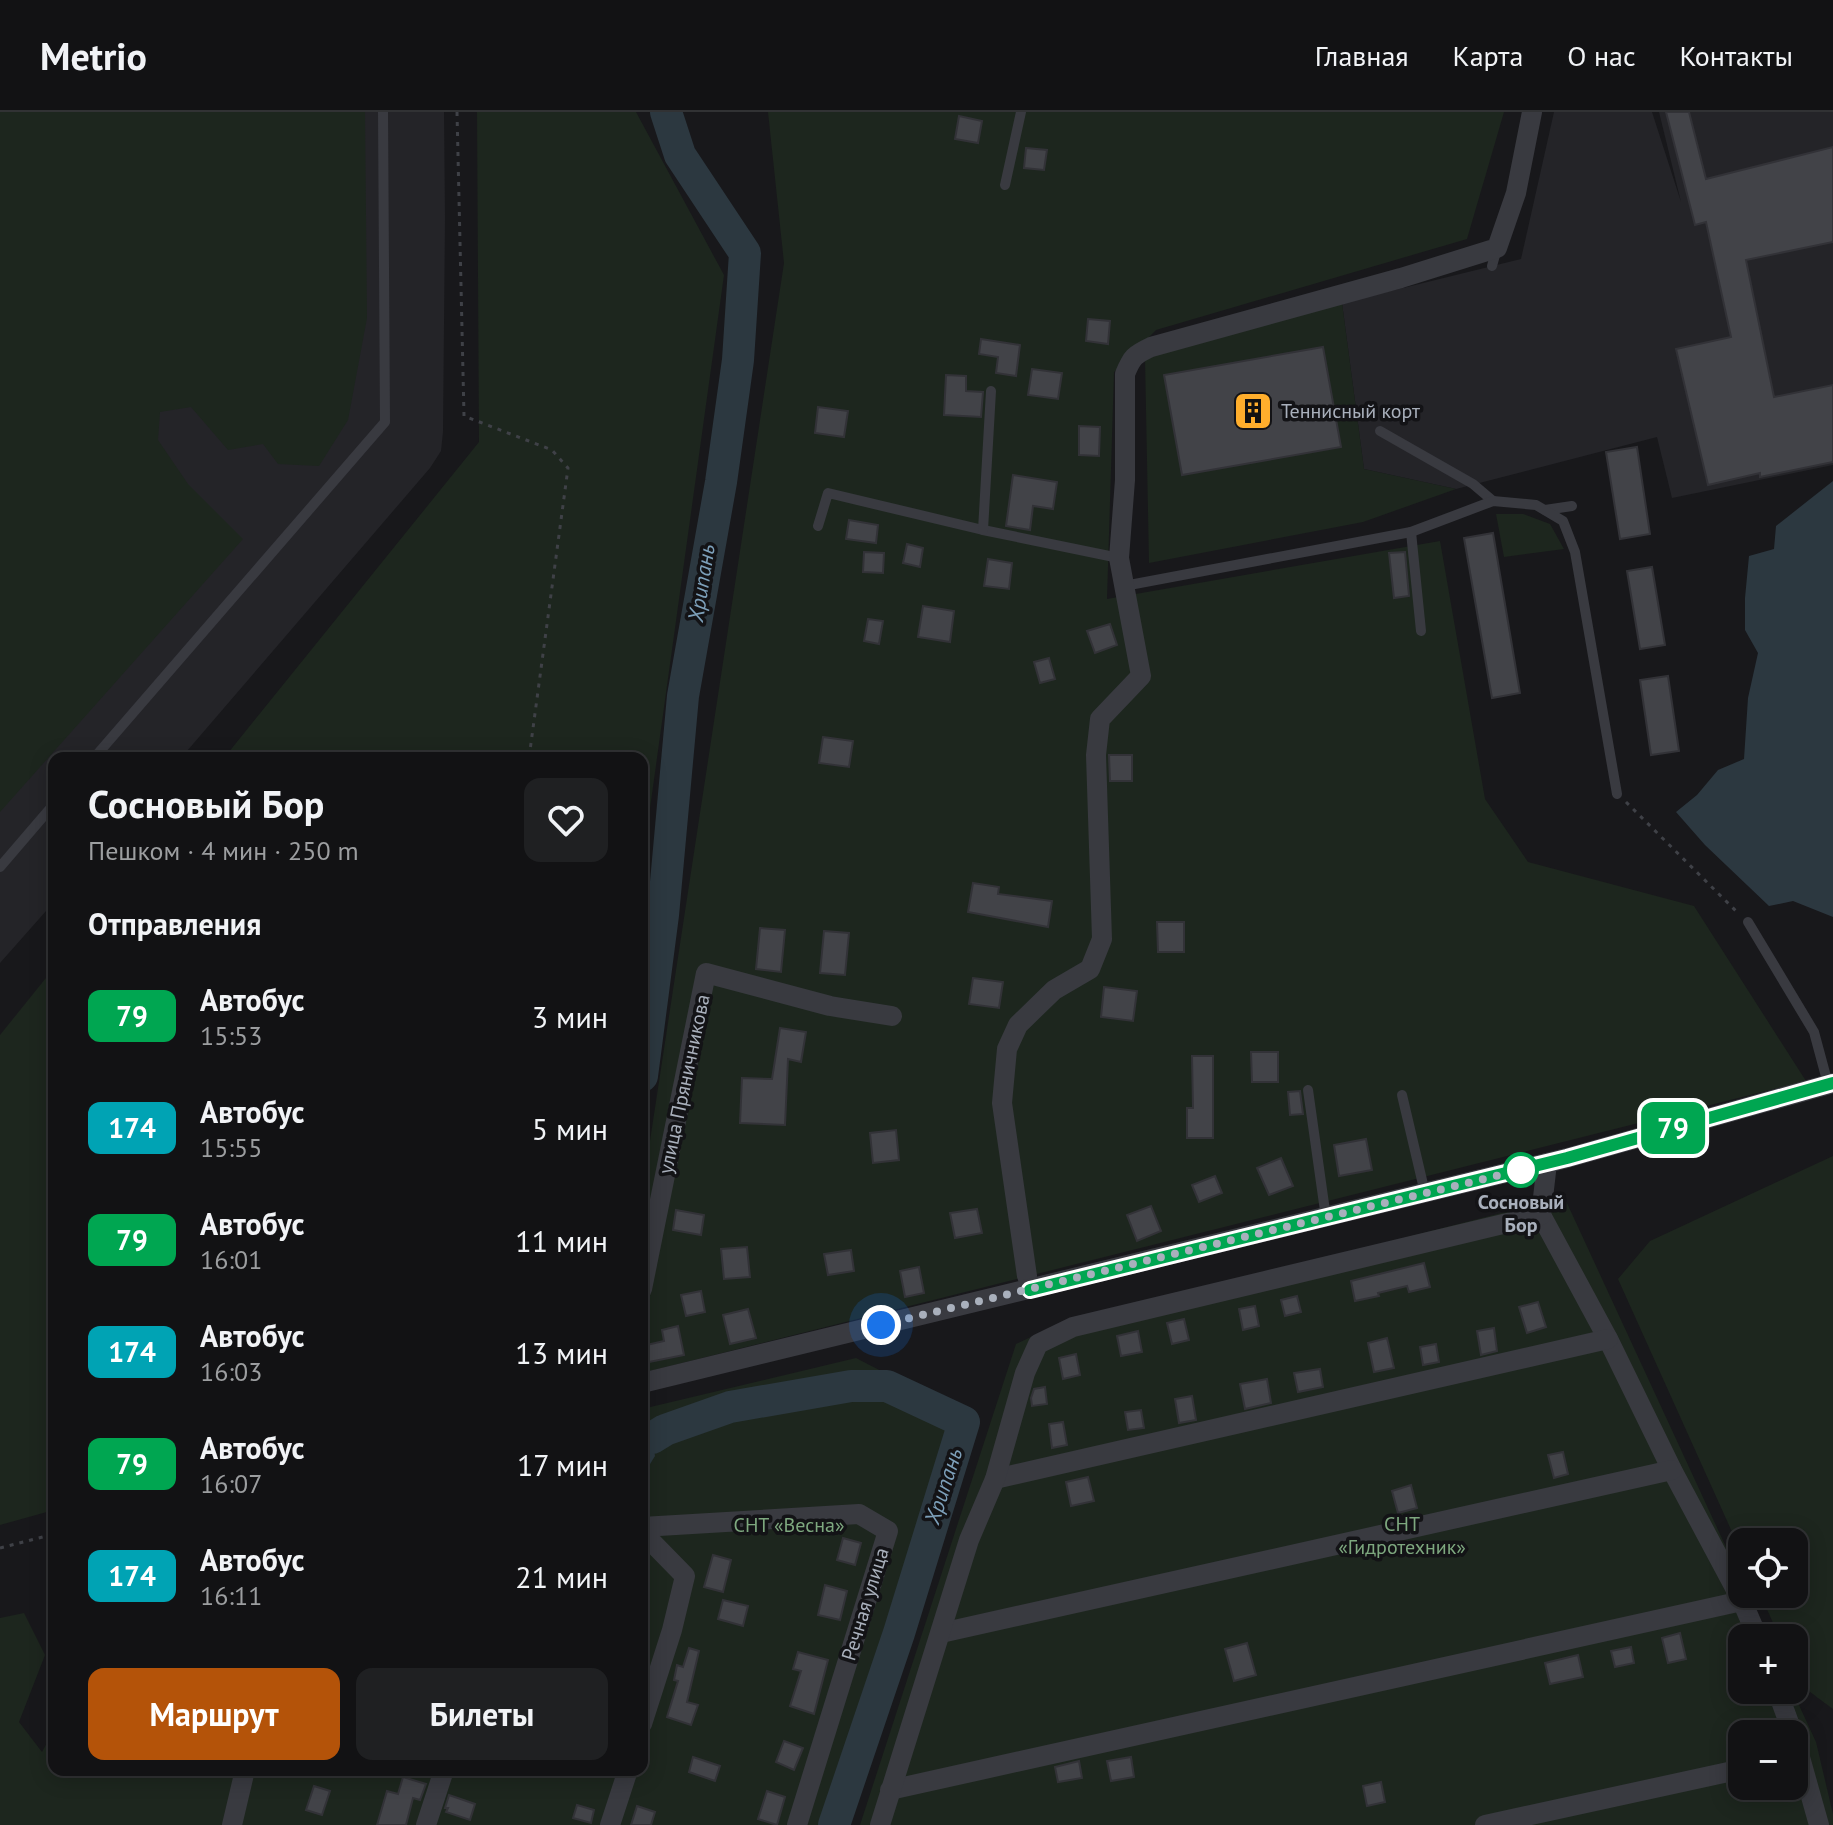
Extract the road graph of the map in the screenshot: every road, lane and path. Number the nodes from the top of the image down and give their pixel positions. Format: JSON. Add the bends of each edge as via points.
{"nodes":[{"id":1,"x":383,"y":112,"type":"edge"},
{"id":2,"x":457,"y":112,"type":"edge"},
{"id":3,"x":1021,"y":112,"type":"edge"},
{"id":4,"x":1532,"y":112,"type":"edge"},
{"id":5,"x":1005,"y":185,"type":"dead end"},
{"id":6,"x":991,"y":391,"type":"dead end"},
{"id":7,"x":1380,"y":431,"type":"dead end"},
{"id":8,"x":1493,"y":501,"type":"junction"},
{"id":9,"x":1572,"y":506,"type":"dead end"},
{"id":10,"x":1545,"y":510,"type":"junction"},
{"id":11,"x":818,"y":526,"type":"dead end"},
{"id":12,"x":983,"y":530,"type":"junction"},
{"id":13,"x":1411,"y":532,"type":"junction"},
{"id":14,"x":1119,"y":558,"type":"junction"},
{"id":15,"x":1124,"y":586,"type":"junction"},
{"id":16,"x":1421,"y":631,"type":"dead end"},
{"id":17,"x":99,"y":752,"type":"edge"},
{"id":18,"x":530,"y":752,"type":"edge"},
{"id":19,"x":1617,"y":794,"type":"joint"},
{"id":20,"x":48,"y":811,"type":"edge"},
{"id":21,"x":0,"y":867,"type":"edge"},
{"id":22,"x":1748,"y":922,"type":"joint"},
{"id":23,"x":892,"y":1016,"type":"dead end"},
{"id":24,"x":1831,"y":1083,"type":"edge"},
{"id":25,"x":1308,"y":1090,"type":"dead end"},
{"id":26,"x":1402,"y":1095,"type":"dead end"},
{"id":27,"x":1547,"y":1163,"type":"junction"},
{"id":28,"x":1425,"y":1193,"type":"junction"},
{"id":29,"x":1541,"y":1215,"type":"junction"},
{"id":30,"x":1326,"y":1218,"type":"junction"},
{"id":31,"x":648,"y":1259,"type":"edge"},
{"id":32,"x":1028,"y":1283,"type":"junction"},
{"id":33,"x":1608,"y":1339,"type":"junction"},
{"id":34,"x":648,"y":1381,"type":"edge"},
{"id":35,"x":1672,"y":1470,"type":"junction"},
{"id":36,"x":995,"y":1479,"type":"junction"},
{"id":37,"x":648,"y":1529,"type":"edge"},
{"id":38,"x":48,"y":1536,"type":"edge"},
{"id":39,"x":648,"y":1536,"type":"edge"},
{"id":40,"x":0,"y":1548,"type":"edge"},
{"id":41,"x":1728,"y":1575,"type":"edge"},
{"id":42,"x":1728,"y":1604,"type":"edge"},
{"id":43,"x":941,"y":1633,"type":"junction"},
{"id":44,"x":648,"y":1705,"type":"edge"},
{"id":45,"x":1728,"y":1772,"type":"edge"},
{"id":46,"x":244,"y":1776,"type":"edge"},
{"id":47,"x":442,"y":1776,"type":"edge"},
{"id":48,"x":626,"y":1776,"type":"edge"},
{"id":49,"x":1808,"y":1788,"type":"edge"},
{"id":50,"x":890,"y":1790,"type":"junction"},
{"id":51,"x":232,"y":1825,"type":"edge"},
{"id":52,"x":426,"y":1825,"type":"edge"},
{"id":53,"x":610,"y":1825,"type":"edge"},
{"id":54,"x":797,"y":1825,"type":"edge"},
{"id":55,"x":880,"y":1825,"type":"edge"},
{"id":56,"x":1485,"y":1825,"type":"edge"},
{"id":57,"x":1819,"y":1825,"type":"edge"}],
"edges":[{"from":1,"to":17,"type":"lane","via":[[385,422]]},
{"from":2,"to":18,"type":"path","via":[[464,416],[552,450],[568,468]]},
{"from":3,"to":5,"type":"lane"},
{"from":4,"to":14,"type":"street","via":[[1516,193],[1494,257],[1401,278],[1136,354],[1126,366]]},
{"from":6,"to":12,"type":"lane"},
{"from":7,"to":8,"type":"lane"},
{"from":8,"to":10,"type":"lane"},
{"from":8,"to":13,"type":"lane"},
{"from":9,"to":10,"type":"lane"},
{"from":10,"to":19,"type":"lane","via":[[1563,521],[1575,552]]},
{"from":11,"to":12,"type":"lane","via":[[828,493]]},
{"from":12,"to":14,"type":"lane"},
{"from":13,"to":15,"type":"lane"},
{"from":13,"to":16,"type":"lane"},
{"from":14,"to":15,"type":"street"},
{"from":15,"to":32,"type":"street","via":[[1141,676],[1100,719],[1096,755],[1102,939],[1090,969],[1054,990],[1018,1025],[1007,1049],[1002,1103]]},
{"from":19,"to":22,"type":"path"},
{"from":20,"to":21,"type":"lane"},
{"from":22,"to":24,"type":"lane","via":[[1814,1032]]},
{"from":23,"to":31,"type":"street","name":"улица Пряничникова","via":[[830,1006],[706,973]]},
{"from":24,"to":27,"type":"street"},
{"from":25,"to":30,"type":"lane"},
{"from":26,"to":28,"type":"lane"},
{"from":27,"to":28,"type":"street"},
{"from":27,"to":29,"type":"street"},
{"from":28,"to":30,"type":"street"},
{"from":29,"to":33,"type":"street"},
{"from":29,"to":36,"type":"street","via":[[1073,1327],[1050,1338],[1038,1344],[1025,1373]]},
{"from":30,"to":32,"type":"street"},
{"from":32,"to":34,"type":"street"},
{"from":33,"to":35,"type":"street"},
{"from":33,"to":36,"type":"street"},
{"from":35,"to":41,"type":"street"},
{"from":35,"to":43,"type":"street"},
{"from":36,"to":43,"type":"street","via":[[969,1540]]},
{"from":37,"to":54,"type":"street","name":"Речная улица","via":[[859,1514],[888,1531]]},
{"from":38,"to":40,"type":"path"},
{"from":39,"to":44,"type":"street","via":[[685,1576]]},
{"from":42,"to":50,"type":"street"},
{"from":43,"to":50,"type":"street"},
{"from":45,"to":56,"type":"street"},
{"from":46,"to":51,"type":"street"},
{"from":47,"to":52,"type":"street"},
{"from":48,"to":53,"type":"street"},
{"from":49,"to":57,"type":"street"},
{"from":50,"to":55,"type":"street"}]}
